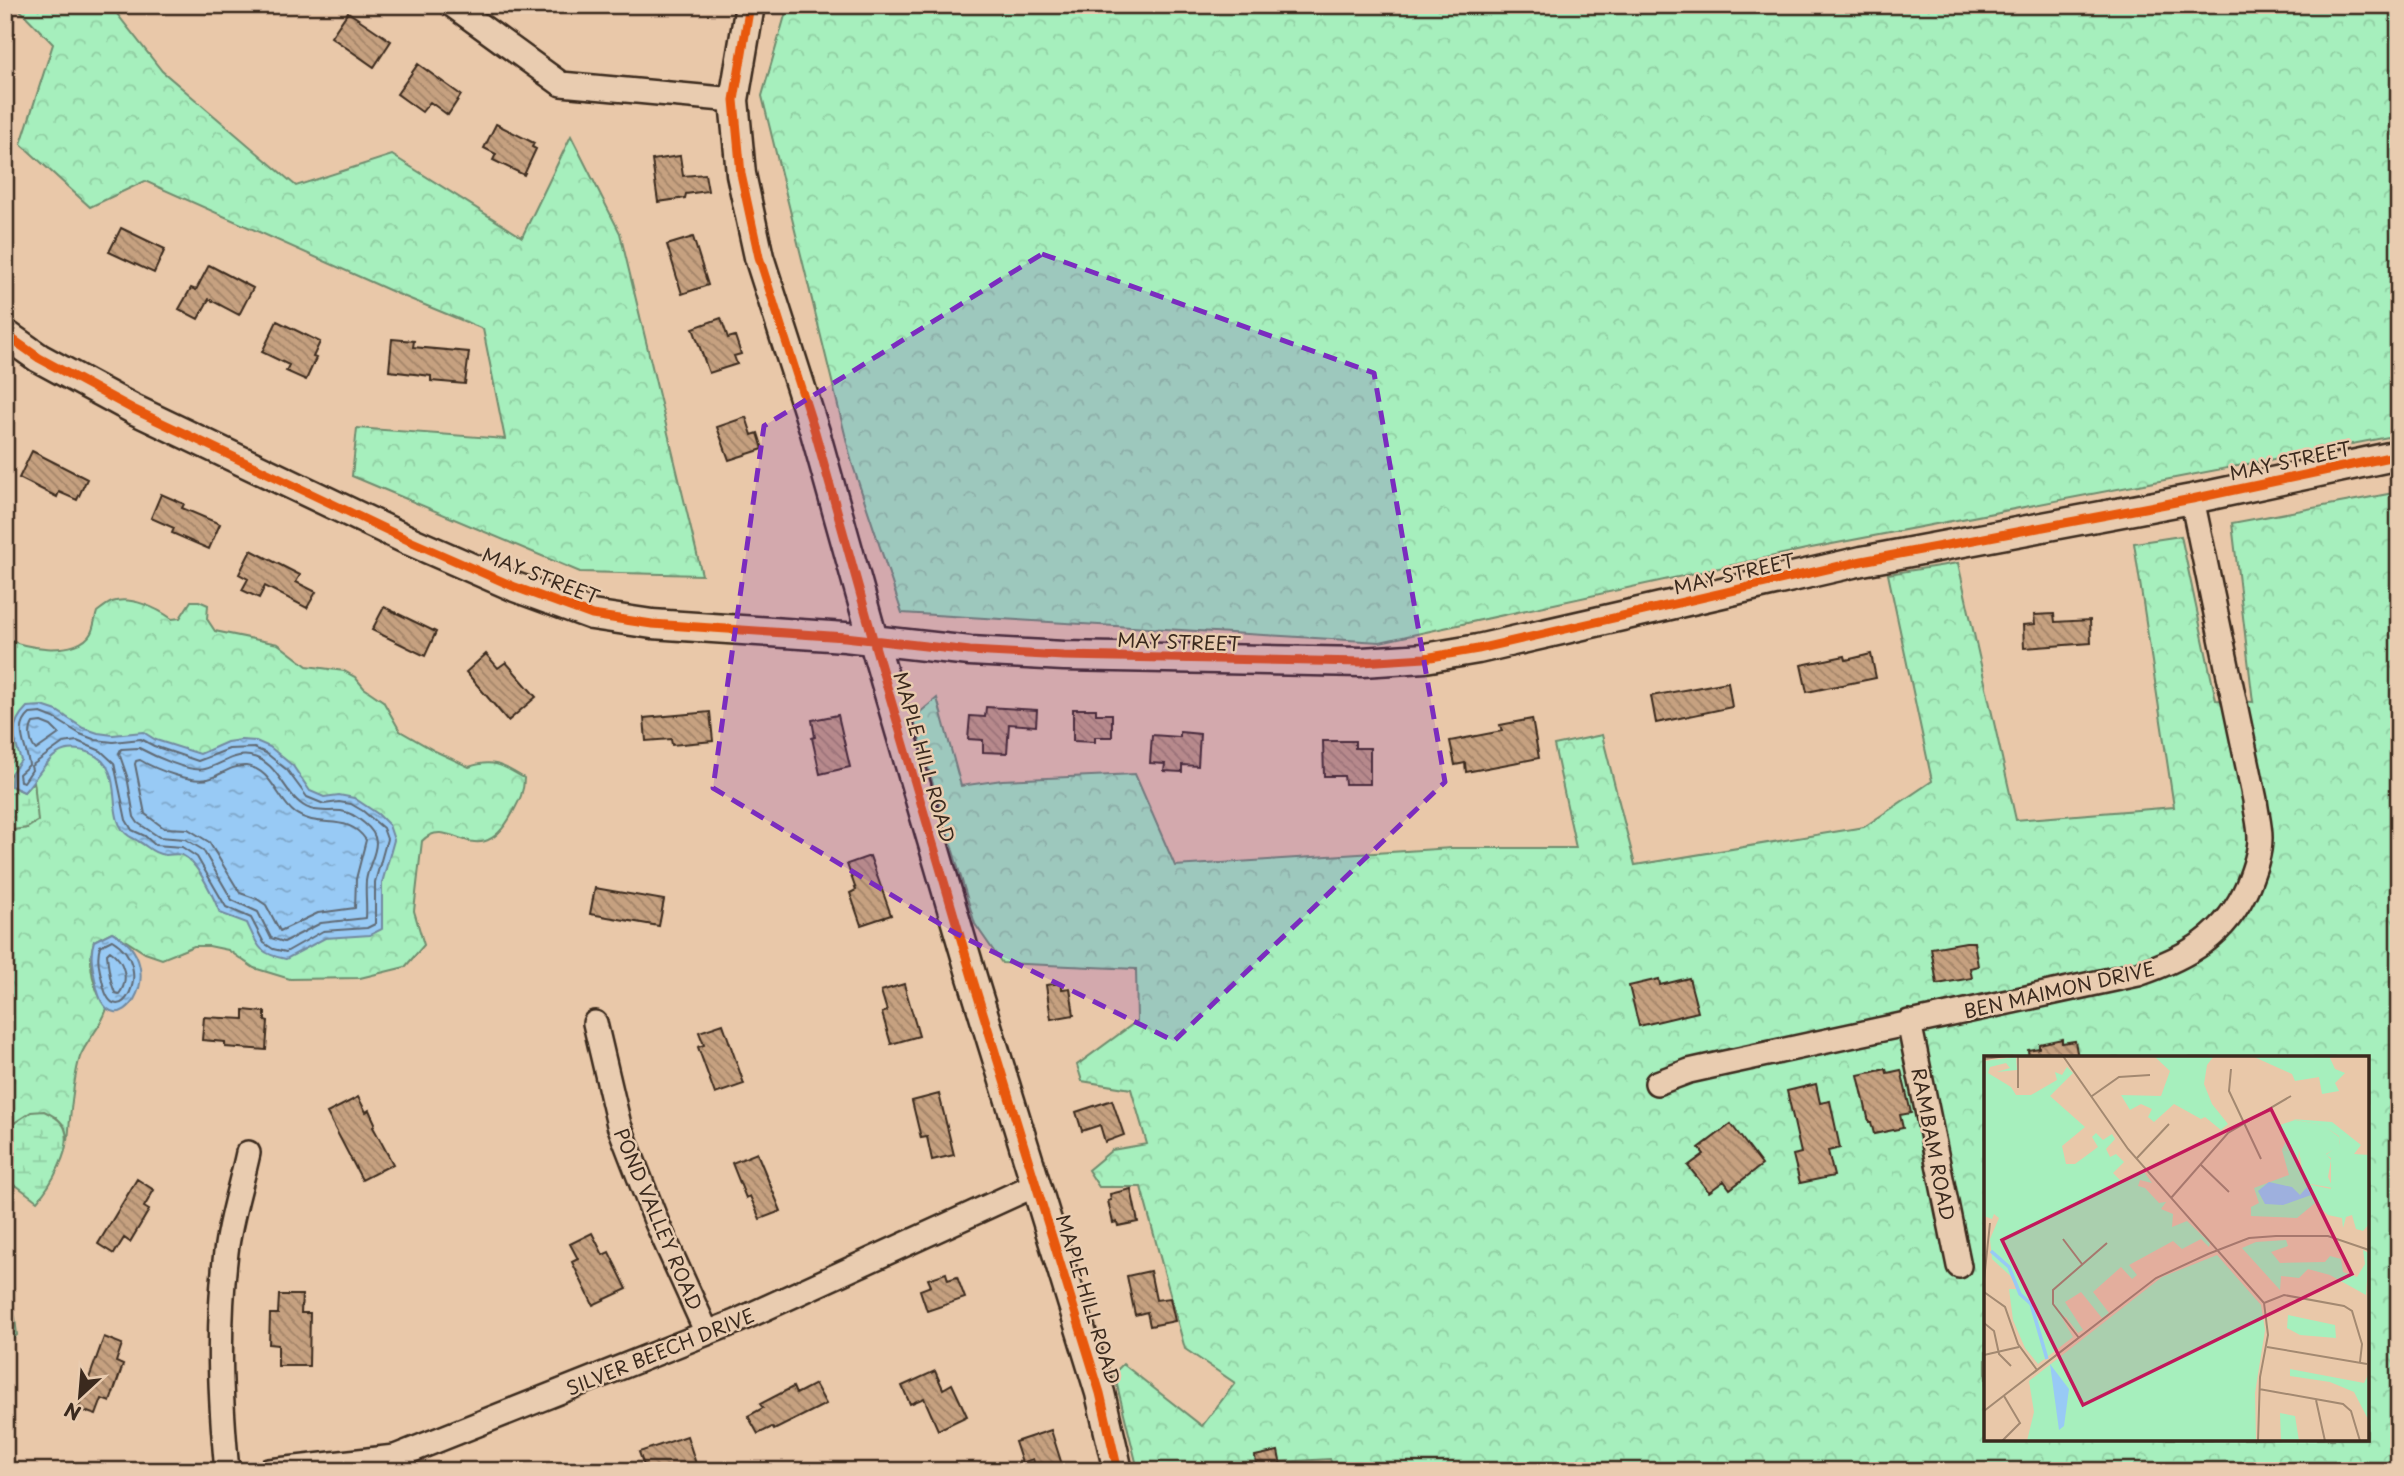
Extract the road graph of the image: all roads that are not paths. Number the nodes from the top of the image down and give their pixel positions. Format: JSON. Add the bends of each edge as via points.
{"nodes":[{"id":1,"x":452,"y":5,"type":"edge"},
{"id":2,"x":750,"y":5,"type":"edge"},
{"id":3,"x":734,"y":100,"type":"junction"},
{"id":4,"x":5,"y":334,"type":"edge"},
{"id":5,"x":2399,"y":455,"type":"edge"},
{"id":6,"x":2192,"y":499,"type":"junction"},
{"id":7,"x":873,"y":639,"type":"junction"},
{"id":8,"x":1909,"y":1022,"type":"junction"},
{"id":9,"x":594,"y":1023,"type":"dead end"},
{"id":10,"x":1657,"y":1083,"type":"dead end"},
{"id":11,"x":248,"y":1153,"type":"dead end"},
{"id":12,"x":1037,"y":1184,"type":"junction"},
{"id":13,"x":1959,"y":1266,"type":"dead end"},
{"id":14,"x":707,"y":1333,"type":"junction"},
{"id":15,"x":227,"y":1471,"type":"edge"},
{"id":16,"x":269,"y":1471,"type":"edge"},
{"id":17,"x":1118,"y":1471,"type":"edge"}],
"edges":[{"from":1,"to":3,"type":"street","via":[[561,84]]},
{"from":2,"to":3,"type":"street","name":"MAPLE HILL ROAD"},
{"from":3,"to":7,"type":"street","name":"MAPLE HILL ROAD","via":[[741,174],[759,257],[815,432]]},
{"from":4,"to":7,"type":"street","name":"MAY STREET","via":[[39,358],[133,409],[410,541],[568,607],[628,621]]},
{"from":5,"to":6,"type":"street","name":"MAY STREET"},
{"from":6,"to":7,"type":"street","name":"MAY STREET","via":[[1862,561],[1425,658],[1349,662],[1064,656]]},
{"from":6,"to":8,"type":"street","name":"BEN MAIMON DRIVE","via":[[2260,838],[2256,866],[2234,913],[2191,952],[2138,974]]},
{"from":7,"to":12,"type":"street","name":"MAPLE HILL ROAD"},
{"from":8,"to":10,"type":"street","name":"BEN MAIMON DRIVE","via":[[1689,1071]]},
{"from":8,"to":13,"type":"street","name":"RAMBAM ROAD"},
{"from":9,"to":14,"type":"street","name":"POND VALLEY ROAD","via":[[619,1125]]},
{"from":11,"to":15,"type":"street","via":[[227,1250],[220,1323]]},
{"from":12,"to":14,"type":"street","name":"SILVER BEECH DRIVE"},
{"from":12,"to":17,"type":"street","name":"MAPLE HILL ROAD","via":[[1100,1393]]},
{"from":14,"to":16,"type":"street","name":"SILVER BEECH DRIVE","via":[[395,1457]]}]}
